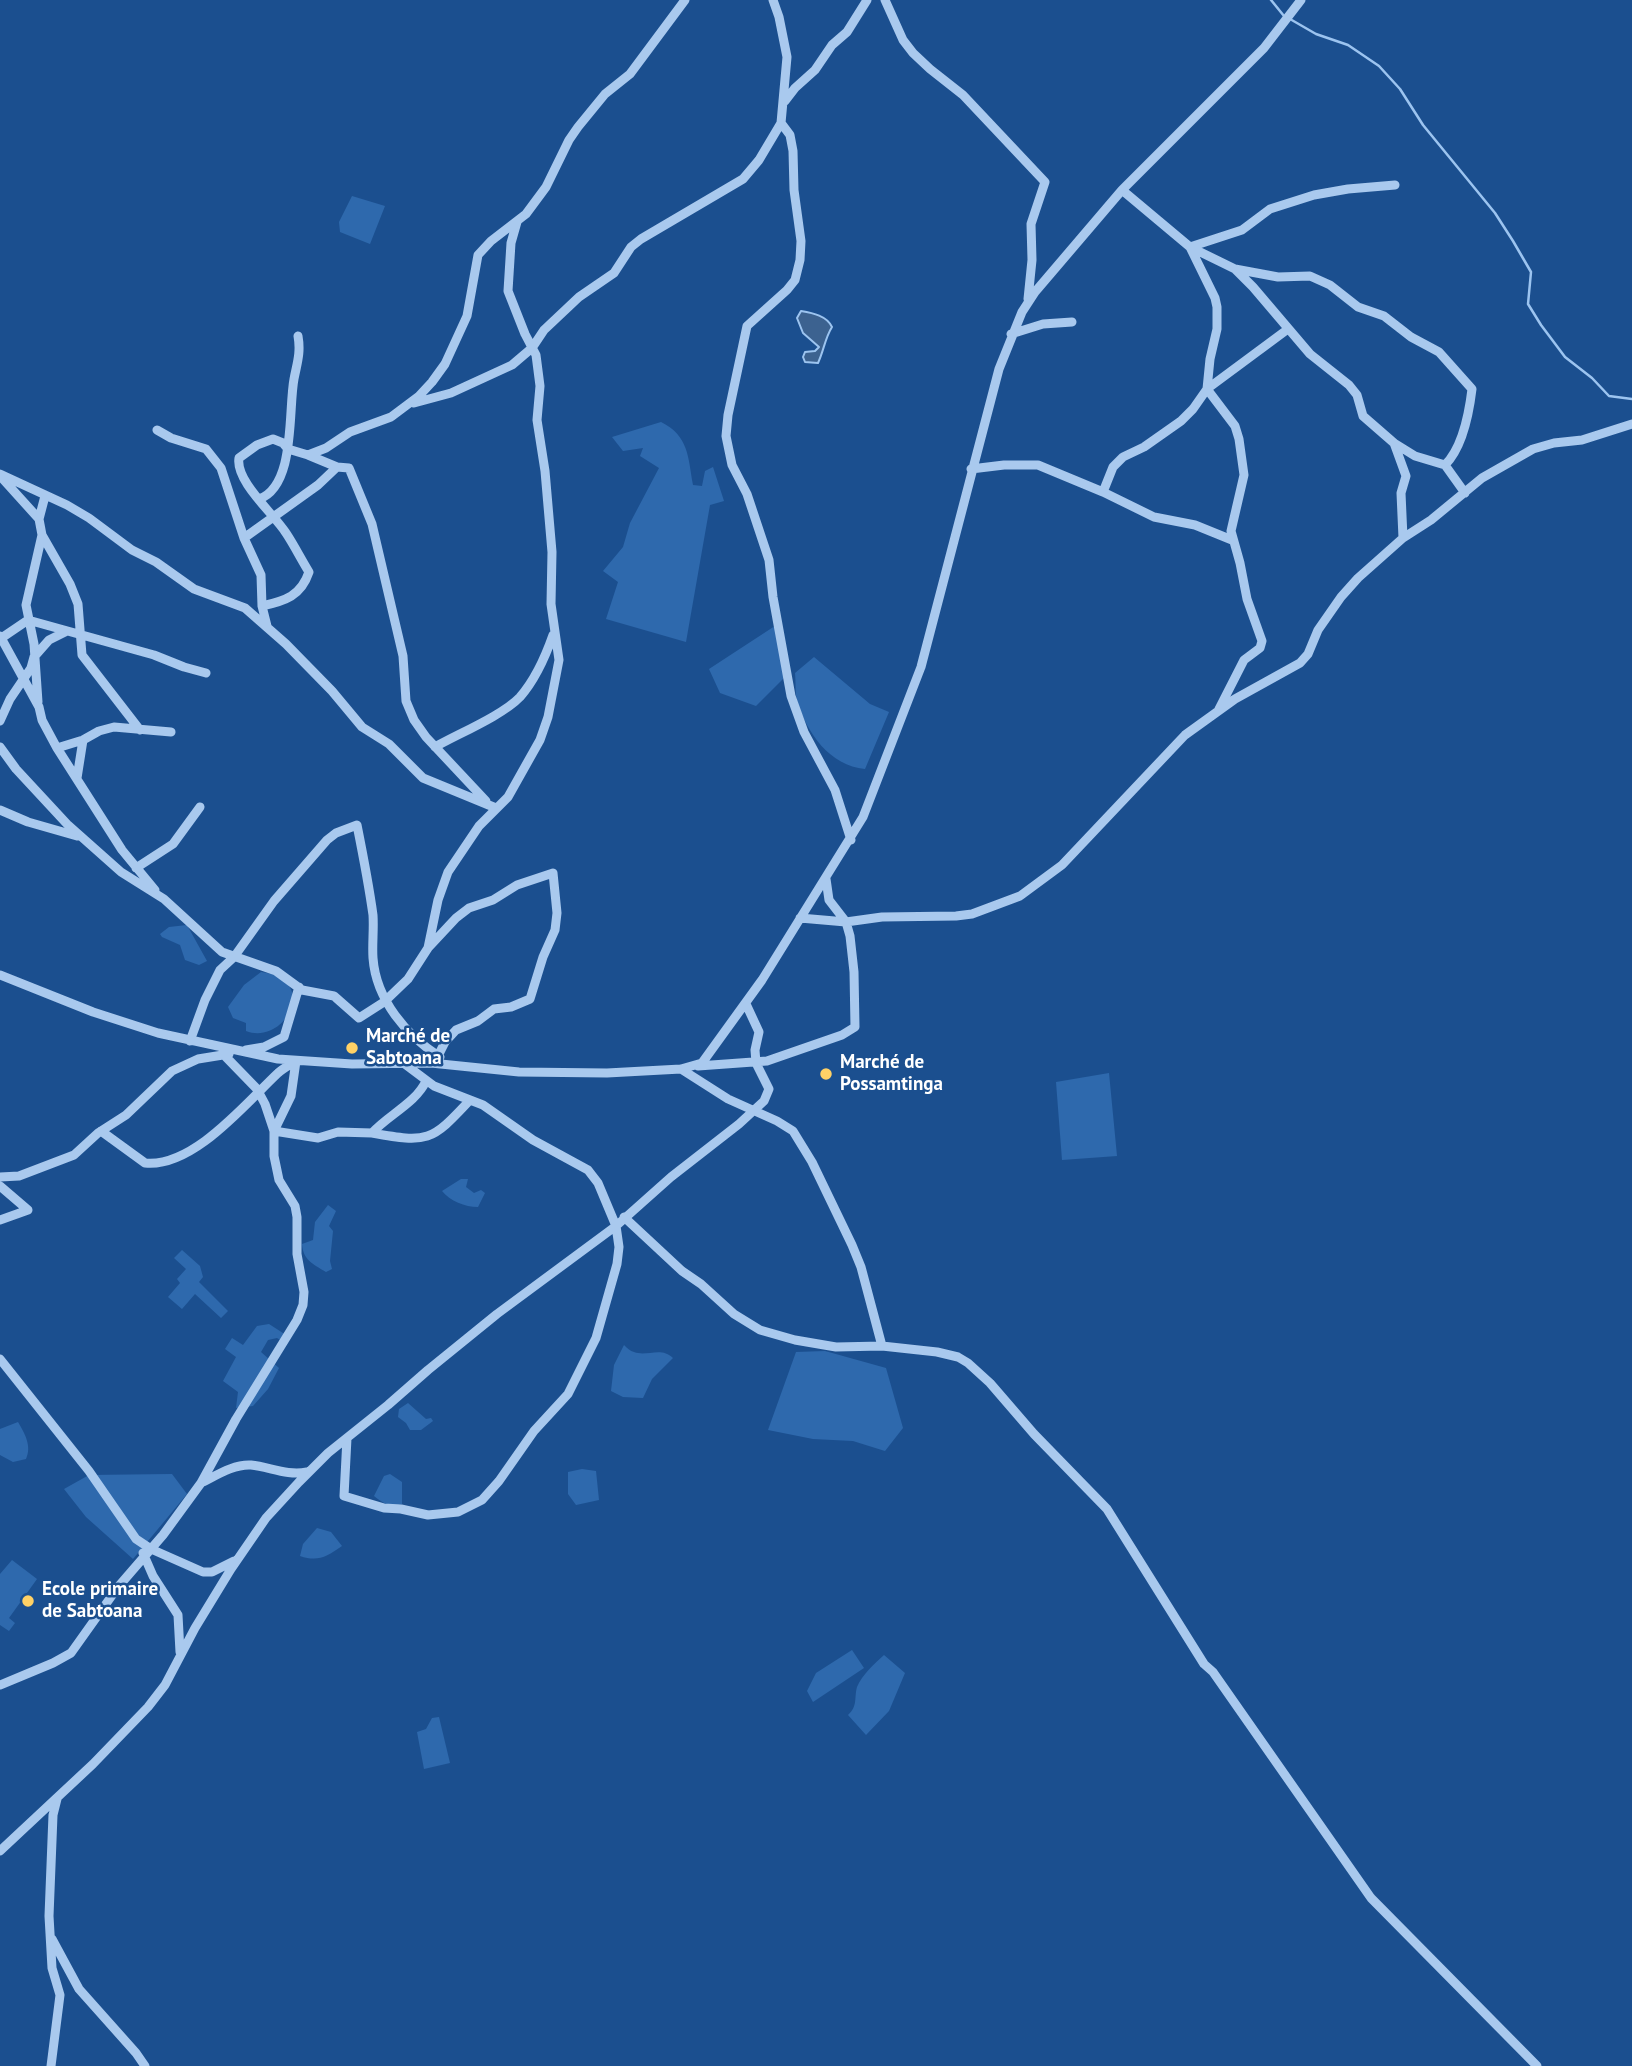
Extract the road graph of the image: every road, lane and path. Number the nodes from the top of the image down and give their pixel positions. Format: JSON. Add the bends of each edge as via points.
{"nodes":[{"id":1,"x":685,"y":0,"type":"edge"},
{"id":2,"x":773,"y":0,"type":"edge"},
{"id":3,"x":867,"y":0,"type":"edge"},
{"id":4,"x":885,"y":0,"type":"edge"},
{"id":5,"x":1301,"y":0,"type":"edge"},
{"id":6,"x":784,"y":103,"type":"junction"},
{"id":7,"x":781,"y":123,"type":"junction"},
{"id":8,"x":1395,"y":185,"type":"dead end"},
{"id":9,"x":1122,"y":190,"type":"junction"},
{"id":10,"x":517,"y":222,"type":"junction"},
{"id":11,"x":1191,"y":247,"type":"junction"},
{"id":12,"x":1235,"y":269,"type":"junction"},
{"id":13,"x":1027,"y":303,"type":"junction"},
{"id":14,"x":1072,"y":322,"type":"dead end"},
{"id":15,"x":1288,"y":329,"type":"junction"},
{"id":16,"x":1011,"y":334,"type":"junction"},
{"id":17,"x":298,"y":336,"type":"dead end"},
{"id":18,"x":532,"y":348,"type":"junction"},
{"id":19,"x":1207,"y":389,"type":"junction"},
{"id":20,"x":409,"y":404,"type":"junction"},
{"id":21,"x":1632,"y":424,"type":"edge"},
{"id":22,"x":157,"y":430,"type":"dead end"},
{"id":23,"x":1394,"y":443,"type":"junction"},
{"id":24,"x":288,"y":449,"type":"junction"},
{"id":25,"x":308,"y":454,"type":"junction"},
{"id":26,"x":1445,"y":465,"type":"junction"},
{"id":27,"x":337,"y":467,"type":"junction"},
{"id":28,"x":971,"y":470,"type":"junction"},
{"id":29,"x":0,"y":475,"type":"edge"},
{"id":30,"x":1103,"y":492,"type":"junction"},
{"id":31,"x":1465,"y":493,"type":"junction"},
{"id":32,"x":45,"y":496,"type":"junction"},
{"id":33,"x":259,"y":499,"type":"junction"},
{"id":34,"x":274,"y":516,"type":"junction"},
{"id":35,"x":39,"y":519,"type":"junction"},
{"id":36,"x":42,"y":536,"type":"junction"},
{"id":37,"x":244,"y":537,"type":"junction"},
{"id":38,"x":1403,"y":538,"type":"junction"},
{"id":39,"x":1232,"y":540,"type":"junction"},
{"id":40,"x":262,"y":606,"type":"junction"},
{"id":41,"x":27,"y":620,"type":"junction"},
{"id":42,"x":267,"y":626,"type":"junction"},
{"id":43,"x":555,"y":629,"type":"junction"},
{"id":44,"x":67,"y":631,"type":"junction"},
{"id":45,"x":81,"y":634,"type":"junction"},
{"id":46,"x":0,"y":637,"type":"edge"},
{"id":47,"x":34,"y":657,"type":"junction"},
{"id":48,"x":206,"y":673,"type":"dead end"},
{"id":49,"x":24,"y":678,"type":"junction"},
{"id":50,"x":39,"y":707,"type":"junction"},
{"id":51,"x":1219,"y":709,"type":"junction"},
{"id":52,"x":0,"y":721,"type":"edge"},
{"id":53,"x":140,"y":730,"type":"junction"},
{"id":54,"x":172,"y":732,"type":"dead end"},
{"id":55,"x":83,"y":740,"type":"junction"},
{"id":56,"x":0,"y":747,"type":"edge"},
{"id":57,"x":435,"y":747,"type":"junction"},
{"id":58,"x":57,"y":748,"type":"junction"},
{"id":59,"x":77,"y":778,"type":"junction"},
{"id":60,"x":200,"y":807,"type":"dead end"},
{"id":61,"x":496,"y":808,"type":"junction"},
{"id":62,"x":0,"y":810,"type":"edge"},
{"id":63,"x":82,"y":838,"type":"junction"},
{"id":64,"x":851,"y":840,"type":"junction"},
{"id":65,"x":136,"y":868,"type":"junction"},
{"id":66,"x":826,"y":879,"type":"junction"},
{"id":67,"x":164,"y":899,"type":"junction"},
{"id":68,"x":800,"y":918,"type":"junction"},
{"id":69,"x":846,"y":922,"type":"junction"},
{"id":70,"x":428,"y":948,"type":"junction"},
{"id":71,"x":234,"y":957,"type":"junction"},
{"id":72,"x":0,"y":975,"type":"edge"},
{"id":73,"x":299,"y":988,"type":"junction"},
{"id":74,"x":386,"y":1000,"type":"junction"},
{"id":75,"x":746,"y":1004,"type":"junction"},
{"id":76,"x":190,"y":1041,"type":"junction"},
{"id":77,"x":237,"y":1052,"type":"junction"},
{"id":78,"x":225,"y":1056,"type":"junction"},
{"id":79,"x":438,"y":1056,"type":"junction"},
{"id":80,"x":296,"y":1061,"type":"junction"},
{"id":81,"x":402,"y":1062,"type":"junction"},
{"id":82,"x":756,"y":1063,"type":"junction"},
{"id":83,"x":454,"y":1064,"type":"junction"},
{"id":84,"x":697,"y":1066,"type":"junction"},
{"id":85,"x":681,"y":1069,"type":"junction"},
{"id":86,"x":426,"y":1081,"type":"junction"},
{"id":87,"x":260,"y":1093,"type":"junction"},
{"id":88,"x":470,"y":1100,"type":"junction"},
{"id":89,"x":754,"y":1111,"type":"junction"},
{"id":90,"x":100,"y":1131,"type":"junction"},
{"id":91,"x":274,"y":1131,"type":"junction"},
{"id":92,"x":372,"y":1133,"type":"junction"},
{"id":93,"x":0,"y":1177,"type":"edge"},
{"id":94,"x":0,"y":1186,"type":"edge"},
{"id":95,"x":624,"y":1217,"type":"junction"},
{"id":96,"x":0,"y":1220,"type":"edge"},
{"id":97,"x":616,"y":1226,"type":"junction"},
{"id":98,"x":881,"y":1346,"type":"junction"},
{"id":99,"x":0,"y":1359,"type":"edge"},
{"id":100,"x":347,"y":1438,"type":"junction"},
{"id":101,"x":309,"y":1472,"type":"junction"},
{"id":102,"x":201,"y":1483,"type":"junction"},
{"id":103,"x":148,"y":1553,"type":"junction"},
{"id":104,"x":238,"y":1559,"type":"junction"},
{"id":105,"x":180,"y":1656,"type":"junction"},
{"id":106,"x":0,"y":1685,"type":"edge"},
{"id":107,"x":58,"y":1797,"type":"junction"},
{"id":108,"x":0,"y":1851,"type":"edge"},
{"id":109,"x":49,"y":1935,"type":"junction"},
{"id":110,"x":51,"y":2066,"type":"edge"},
{"id":111,"x":145,"y":2066,"type":"edge"},
{"id":112,"x":1537,"y":2066,"type":"edge"}],
"edges":[{"from":1,"to":10,"type":"street","via":[[630,74],[605,94],[578,127],[546,187]]},
{"from":2,"to":6,"type":"street","via":[[787,57]]},
{"from":3,"to":6,"type":"street","via":[[847,32]]},
{"from":4,"to":13,"type":"street","via":[[913,53],[963,94],[1045,182],[1031,224]]},
{"from":5,"to":9,"type":"street","via":[[1264,48]]},
{"from":6,"to":7,"type":"street"},
{"from":7,"to":18,"type":"street","via":[[743,179],[640,239],[614,273],[579,297]]},
{"from":7,"to":64,"type":"street","via":[[790,135],[793,151],[800,260],[787,290],[747,326],[726,436],[732,465],[769,560],[792,696],[804,732],[844,811]]},
{"from":8,"to":11,"type":"street","via":[[1314,195],[1270,209],[1242,230]]},
{"from":9,"to":11,"type":"street"},
{"from":9,"to":13,"type":"street"},
{"from":10,"to":18,"type":"street","via":[[508,291]]},
{"from":10,"to":20,"type":"street","via":[[478,255],[460,334],[439,375]]},
{"from":11,"to":12,"type":"street"},
{"from":11,"to":19,"type":"street","via":[[1217,307]]},
{"from":12,"to":15,"type":"street"},
{"from":12,"to":26,"type":"street","via":[[1321,280],[1358,307],[1384,316],[1439,352],[1472,389],[1462,434]]},
{"from":13,"to":16,"type":"street"},
{"from":14,"to":16,"type":"street","via":[[1043,324]]},
{"from":15,"to":19,"type":"street"},
{"from":15,"to":23,"type":"street","via":[[1349,386],[1363,416]]},
{"from":16,"to":28,"type":"street"},
{"from":17,"to":24,"type":"street","via":[[300,360],[294,378]]},
{"from":18,"to":20,"type":"street","via":[[495,374]]},
{"from":18,"to":43,"type":"street","via":[[540,386],[537,420],[552,552]]},
{"from":19,"to":30,"type":"street","via":[[1181,421],[1117,462]]},
{"from":19,"to":39,"type":"street","via":[[1235,426],[1244,465],[1230,525]]},
{"from":20,"to":25,"type":"street","via":[[391,417]]},
{"from":21,"to":31,"type":"street","via":[[1533,449]]},
{"from":22,"to":37,"type":"street","via":[[206,449],[225,476]]},
{"from":23,"to":26,"type":"street","via":[[1415,456]]},
{"from":23,"to":38,"type":"street","via":[[1406,476],[1401,493]]},
{"from":24,"to":25,"type":"street"},
{"from":24,"to":33,"type":"street","via":[[275,487]]},
{"from":24,"to":33,"type":"street","via":[[273,439],[239,458],[239,466]]},
{"from":25,"to":27,"type":"street"},
{"from":26,"to":31,"type":"street"},
{"from":27,"to":34,"type":"street"},
{"from":27,"to":57,"type":"street","via":[[349,468],[372,524],[402,656],[406,701]]},
{"from":28,"to":30,"type":"street","via":[[1038,465]]},
{"from":28,"to":64,"type":"street","via":[[921,667],[882,774]]},
{"from":29,"to":32,"type":"street"},
{"from":29,"to":35,"type":"street"},
{"from":30,"to":39,"type":"street","via":[[1154,517],[1195,525]]},
{"from":31,"to":38,"type":"street"},
{"from":32,"to":35,"type":"street"},
{"from":32,"to":42,"type":"street","via":[[89,518],[186,584],[245,608]]},
{"from":33,"to":34,"type":"street"},
{"from":34,"to":37,"type":"street"},
{"from":34,"to":40,"type":"street","via":[[309,572],[290,599]]},
{"from":35,"to":36,"type":"street"},
{"from":36,"to":41,"type":"street","via":[[27,598]]},
{"from":36,"to":45,"type":"street","via":[[78,604]]},
{"from":37,"to":40,"type":"street","via":[[261,575]]},
{"from":38,"to":51,"type":"street","via":[[1341,597],[1300,663]]},
{"from":39,"to":51,"type":"street","via":[[1262,644],[1244,660]]},
{"from":40,"to":42,"type":"street"},
{"from":41,"to":44,"type":"street"},
{"from":41,"to":46,"type":"street"},
{"from":41,"to":47,"type":"street"},
{"from":42,"to":61,"type":"street","via":[[362,727],[389,744],[422,778]]},
{"from":43,"to":57,"type":"street","via":[[520,697]]},
{"from":43,"to":61,"type":"street","via":[[559,660],[543,732],[508,797]]},
{"from":44,"to":45,"type":"street"},
{"from":44,"to":47,"type":"street","via":[[49,640]]},
{"from":45,"to":48,"type":"street"},
{"from":45,"to":53,"type":"street","via":[[82,655]]},
{"from":46,"to":49,"type":"street"},
{"from":47,"to":49,"type":"street"},
{"from":47,"to":50,"type":"street"},
{"from":49,"to":50,"type":"street"},
{"from":49,"to":52,"type":"street"},
{"from":50,"to":58,"type":"street"},
{"from":51,"to":69,"type":"street","via":[[1185,735],[1080,847],[1028,892],[972,914]]},
{"from":53,"to":54,"type":"street"},
{"from":53,"to":55,"type":"street","via":[[114,727]]},
{"from":55,"to":58,"type":"street"},
{"from":55,"to":59,"type":"street"},
{"from":56,"to":63,"type":"street"},
{"from":57,"to":61,"type":"street"},
{"from":58,"to":59,"type":"street"},
{"from":59,"to":65,"type":"street"},
{"from":60,"to":65,"type":"street","via":[[173,845]]},
{"from":61,"to":70,"type":"street","via":[[448,872]]},
{"from":62,"to":63,"type":"street"},
{"from":63,"to":67,"type":"street","via":[[135,882]]},
{"from":64,"to":66,"type":"street"},
{"from":65,"to":67,"type":"street"},
{"from":66,"to":68,"type":"street"},
{"from":66,"to":69,"type":"street","via":[[830,900]]},
{"from":67,"to":71,"type":"street","via":[[215,946]]},
{"from":68,"to":69,"type":"street"},
{"from":68,"to":75,"type":"street"},
{"from":69,"to":82,"type":"street","via":[[855,972],[855,1027],[791,1055]]},
{"from":70,"to":74,"type":"street","via":[[408,979]]},
{"from":70,"to":79,"type":"street","via":[[469,908],[553,873],[555,930],[530,999],[494,1009],[456,1030]]},
{"from":71,"to":73,"type":"street","via":[[276,971]]},
{"from":71,"to":74,"type":"street","via":[[274,901],[327,840],[357,825],[373,916],[374,966]]},
{"from":71,"to":76,"type":"street","via":[[218,974]]},
{"from":72,"to":76,"type":"street","via":[[93,1012]]},
{"from":73,"to":74,"type":"street","via":[[334,996],[359,1018]]},
{"from":73,"to":77,"type":"street","via":[[284,1037]]},
{"from":74,"to":79,"type":"street","via":[[405,1028]]},
{"from":75,"to":82,"type":"street","via":[[759,1032]]},
{"from":75,"to":84,"type":"street"},
{"from":76,"to":77,"type":"street"},
{"from":77,"to":78,"type":"street"},
{"from":77,"to":80,"type":"street"},
{"from":78,"to":87,"type":"street"},
{"from":78,"to":90,"type":"street","via":[[198,1059],[172,1071],[126,1115]]},
{"from":79,"to":83,"type":"street"},
{"from":80,"to":81,"type":"street"},
{"from":80,"to":87,"type":"street"},
{"from":80,"to":91,"type":"street","via":[[291,1096]]},
{"from":81,"to":83,"type":"street"},
{"from":81,"to":86,"type":"street"},
{"from":82,"to":84,"type":"street"},
{"from":82,"to":89,"type":"street","via":[[769,1091]]},
{"from":83,"to":85,"type":"street","via":[[519,1072]]},
{"from":84,"to":85,"type":"street"},
{"from":85,"to":89,"type":"street"},
{"from":86,"to":88,"type":"street"},
{"from":86,"to":92,"type":"street"},
{"from":87,"to":90,"type":"street","via":[[179,1158],[145,1163]]},
{"from":87,"to":91,"type":"street"},
{"from":88,"to":92,"type":"street","via":[[426,1138]]},
{"from":88,"to":97,"type":"street","via":[[588,1170]]},
{"from":89,"to":95,"type":"street"},
{"from":89,"to":98,"type":"street","via":[[793,1131],[811,1162],[861,1267]]},
{"from":90,"to":93,"type":"street","via":[[62,1161],[19,1176]]},
{"from":91,"to":92,"type":"street","via":[[318,1138],[338,1132]]},
{"from":91,"to":102,"type":"street","via":[[279,1180],[297,1217],[303,1306]]},
{"from":94,"to":96,"type":"street","via":[[27,1210]]},
{"from":95,"to":97,"type":"street"},
{"from":95,"to":98,"type":"street","via":[[682,1271],[760,1330],[836,1347]]},
{"from":97,"to":100,"type":"street","via":[[497,1314]]},
{"from":97,"to":100,"type":"street","via":[[617,1264],[591,1349],[568,1394],[482,1500],[458,1512],[428,1515],[344,1496]]},
{"from":98,"to":112,"type":"street","via":[[937,1352],[968,1363],[1107,1510],[1204,1664],[1371,1898]]},
{"from":99,"to":103,"type":"street"},
{"from":100,"to":101,"type":"street"},
{"from":101,"to":102,"type":"street","via":[[249,1465]]},
{"from":101,"to":104,"type":"street","via":[[266,1518]]},
{"from":102,"to":103,"type":"street"},
{"from":103,"to":104,"type":"street","via":[[203,1572]]},
{"from":103,"to":105,"type":"street","via":[[153,1576],[178,1615]]},
{"from":103,"to":106,"type":"street","via":[[71,1653]]},
{"from":104,"to":105,"type":"street"},
{"from":105,"to":107,"type":"street","via":[[148,1707]]},
{"from":107,"to":108,"type":"street"},
{"from":107,"to":109,"type":"street","via":[[51,1837]]},
{"from":109,"to":110,"type":"street","via":[[60,1995]]},
{"from":109,"to":111,"type":"street","via":[[79,1989]]}]}
